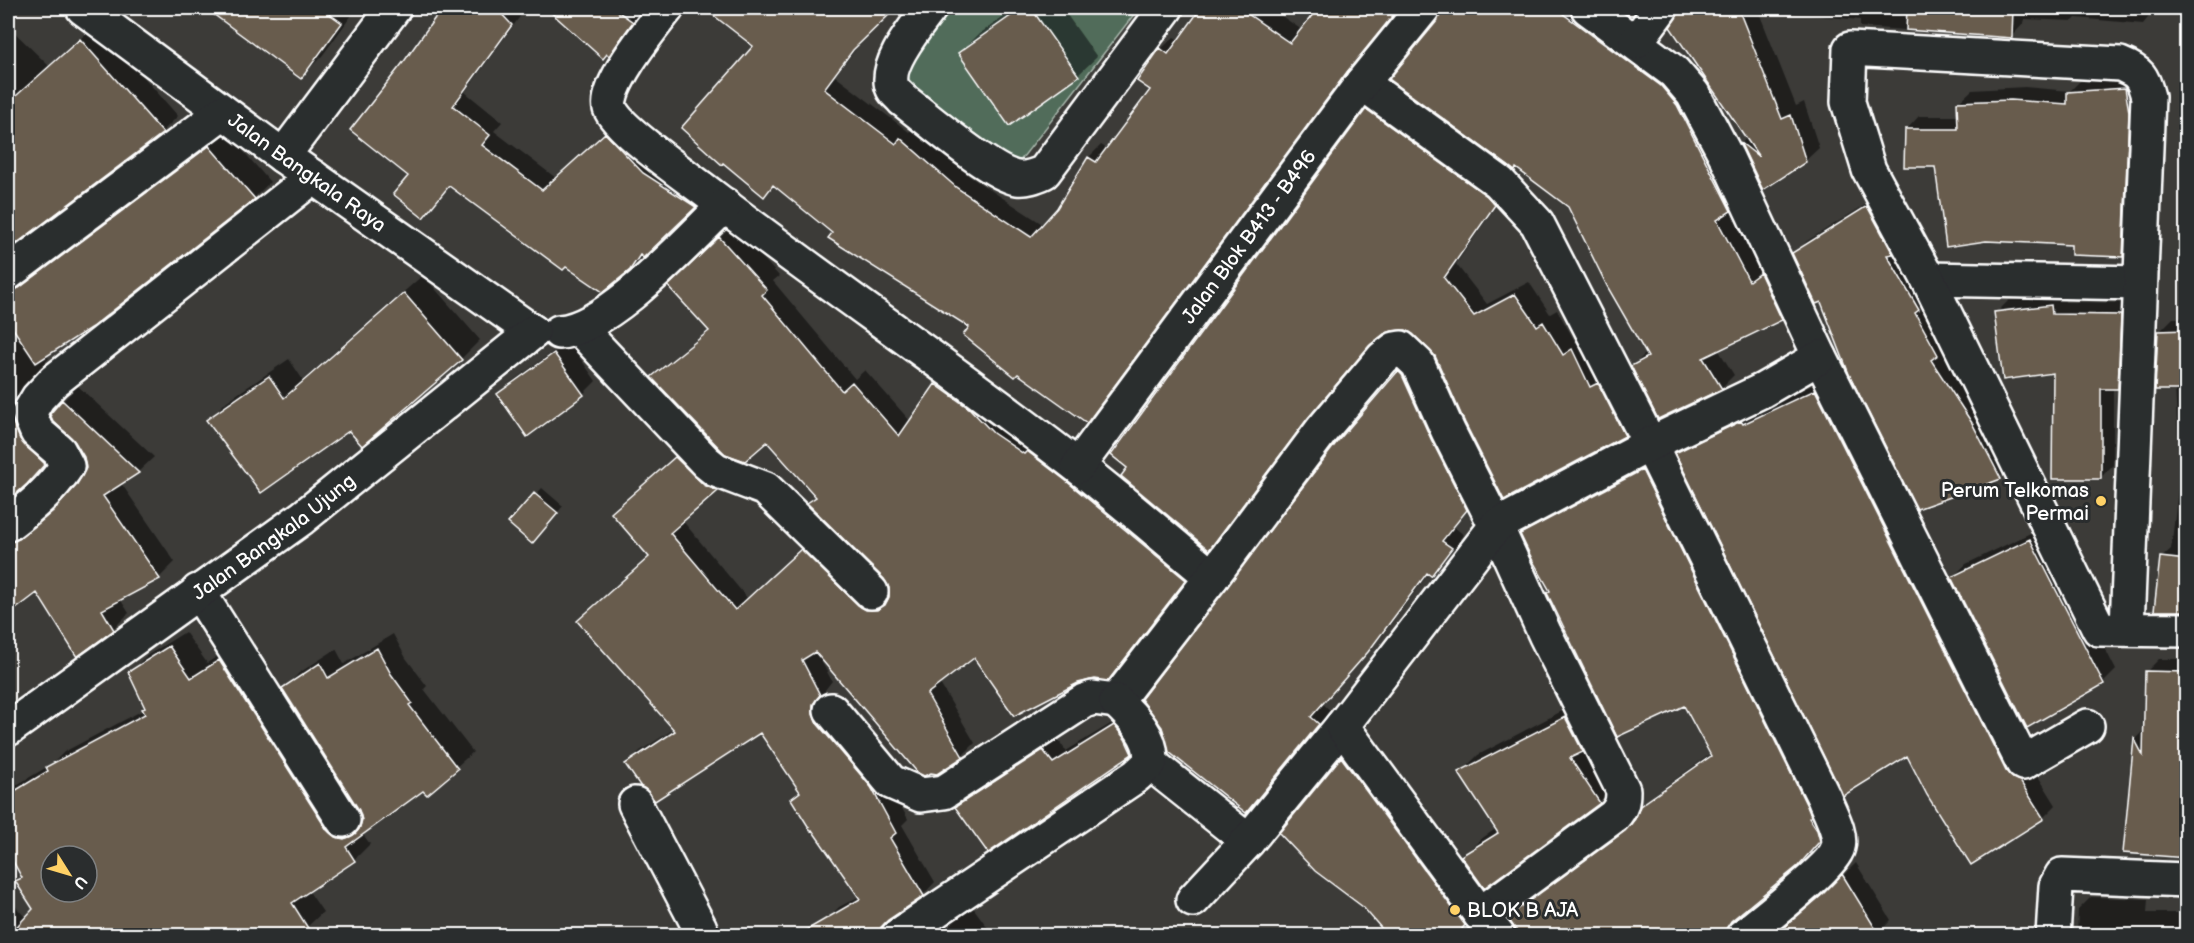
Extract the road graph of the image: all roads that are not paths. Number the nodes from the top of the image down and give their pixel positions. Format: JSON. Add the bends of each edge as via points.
{"nodes":[{"id":1,"x":83,"y":8,"type":"edge"},
{"id":2,"x":394,"y":8,"type":"edge"},
{"id":3,"x":667,"y":8,"type":"edge"},
{"id":4,"x":930,"y":8,"type":"edge"},
{"id":5,"x":1166,"y":8,"type":"edge"},
{"id":6,"x":1423,"y":8,"type":"edge"},
{"id":7,"x":1588,"y":8,"type":"edge"},
{"id":8,"x":1661,"y":8,"type":"edge"},
{"id":9,"x":1636,"y":42,"type":"junction"},
{"id":10,"x":1362,"y":83,"type":"junction"},
{"id":11,"x":223,"y":112,"type":"junction"},
{"id":12,"x":283,"y":156,"type":"junction"},
{"id":13,"x":313,"y":177,"type":"junction"},
{"id":14,"x":725,"y":205,"type":"junction"},
{"id":15,"x":8,"y":273,"type":"edge"},
{"id":16,"x":1928,"y":279,"type":"junction"},
{"id":17,"x":2140,"y":284,"type":"junction"},
{"id":18,"x":579,"y":328,"type":"junction"},
{"id":19,"x":533,"y":332,"type":"junction"},
{"id":20,"x":1820,"y":357,"type":"junction"},
{"id":21,"x":1650,"y":444,"type":"junction"},
{"id":22,"x":1078,"y":466,"type":"junction"},
{"id":23,"x":8,"y":524,"type":"edge"},
{"id":24,"x":1496,"y":526,"type":"junction"},
{"id":25,"x":1212,"y":577,"type":"junction"},
{"id":26,"x":198,"y":591,"type":"junction"},
{"id":27,"x":871,"y":592,"type":"dead end"},
{"id":28,"x":2127,"y":628,"type":"junction"},
{"id":29,"x":2187,"y":630,"type":"edge"},
{"id":30,"x":1116,"y":701,"type":"junction"},
{"id":31,"x":831,"y":710,"type":"dead end"},
{"id":32,"x":1342,"y":726,"type":"junction"},
{"id":33,"x":2087,"y":726,"type":"dead end"},
{"id":34,"x":8,"y":729,"type":"edge"},
{"id":35,"x":1150,"y":763,"type":"junction"},
{"id":36,"x":634,"y":804,"type":"dead end"},
{"id":37,"x":343,"y":820,"type":"dead end"},
{"id":38,"x":1248,"y":841,"type":"junction"},
{"id":39,"x":2187,"y":880,"type":"edge"},
{"id":40,"x":1193,"y":900,"type":"dead end"},
{"id":41,"x":1489,"y":925,"type":"edge"},
{"id":42,"x":700,"y":936,"type":"edge"},
{"id":43,"x":898,"y":936,"type":"edge"},
{"id":44,"x":1743,"y":936,"type":"edge"},
{"id":45,"x":2054,"y":936,"type":"edge"}],
"edges":[{"from":1,"to":11,"type":"street","name":"Jalan Bangkala Raya"},
{"from":2,"to":12,"type":"street"},
{"from":3,"to":14,"type":"street","via":[[634,53],[611,92],[609,105],[634,135]]},
{"from":4,"to":5,"type":"street","via":[[895,60],[890,76],[893,90],[997,172],[1032,178],[1044,172]]},
{"from":6,"to":10,"type":"street","name":"Jalan Blok B413 - B496"},
{"from":7,"to":9,"type":"street"},
{"from":8,"to":9,"type":"street"},
{"from":9,"to":20,"type":"street","via":[[1674,72],[1693,94],[1728,158]]},
{"from":10,"to":21,"type":"street","via":[[1499,182],[1537,223]]},
{"from":10,"to":22,"type":"street","name":"Jalan Blok B413 - B496"},
{"from":11,"to":12,"type":"street","name":"Jalan Bangkala Raya"},
{"from":11,"to":15,"type":"street"},
{"from":12,"to":13,"type":"street","name":"Jalan Bangkala Raya"},
{"from":13,"to":19,"type":"street","name":"Jalan Bangkala Raya"},
{"from":13,"to":23,"type":"street","via":[[54,381],[38,398],[29,413],[37,432],[59,451],[67,466],[32,506]]},
{"from":14,"to":18,"type":"street","via":[[638,288]]},
{"from":14,"to":22,"type":"street"},
{"from":16,"to":17,"type":"street"},
{"from":16,"to":17,"type":"street","via":[[1869,170],[1848,102],[1850,49],[2120,64],[2135,70],[2144,80],[2148,98]]},
{"from":16,"to":28,"type":"street","via":[[2099,628]]},
{"from":17,"to":28,"type":"street"},
{"from":18,"to":19,"type":"street"},
{"from":18,"to":27,"type":"street","via":[[706,462],[716,470],[766,489]]},
{"from":19,"to":26,"type":"street","name":"Jalan Bangkala Ujung","via":[[302,518]]},
{"from":20,"to":21,"type":"street","via":[[1763,390]]},
{"from":20,"to":33,"type":"street","via":[[2023,763]]},
{"from":21,"to":24,"type":"street"},
{"from":21,"to":44,"type":"street","via":[[1824,798],[1839,840],[1836,852],[1806,884]]},
{"from":22,"to":25,"type":"street"},
{"from":24,"to":25,"type":"street","via":[[1418,364],[1408,352],[1395,349],[1322,430]]},
{"from":24,"to":32,"type":"street"},
{"from":24,"to":41,"type":"street","via":[[1623,790],[1623,802],[1614,816]]},
{"from":25,"to":30,"type":"street"},
{"from":26,"to":34,"type":"street","name":"Jalan Bangkala Ujung"},
{"from":26,"to":37,"type":"street"},
{"from":28,"to":29,"type":"street"},
{"from":30,"to":31,"type":"street","via":[[1084,701],[944,792],[921,795],[891,782]]},
{"from":30,"to":35,"type":"street","via":[[1151,746]]},
{"from":32,"to":38,"type":"street"},
{"from":32,"to":41,"type":"street"},
{"from":35,"to":38,"type":"street"},
{"from":35,"to":43,"type":"street"},
{"from":36,"to":42,"type":"street","via":[[700,928]]},
{"from":38,"to":40,"type":"street"},
{"from":39,"to":45,"type":"street","via":[[2066,874],[2058,880]]}]}
